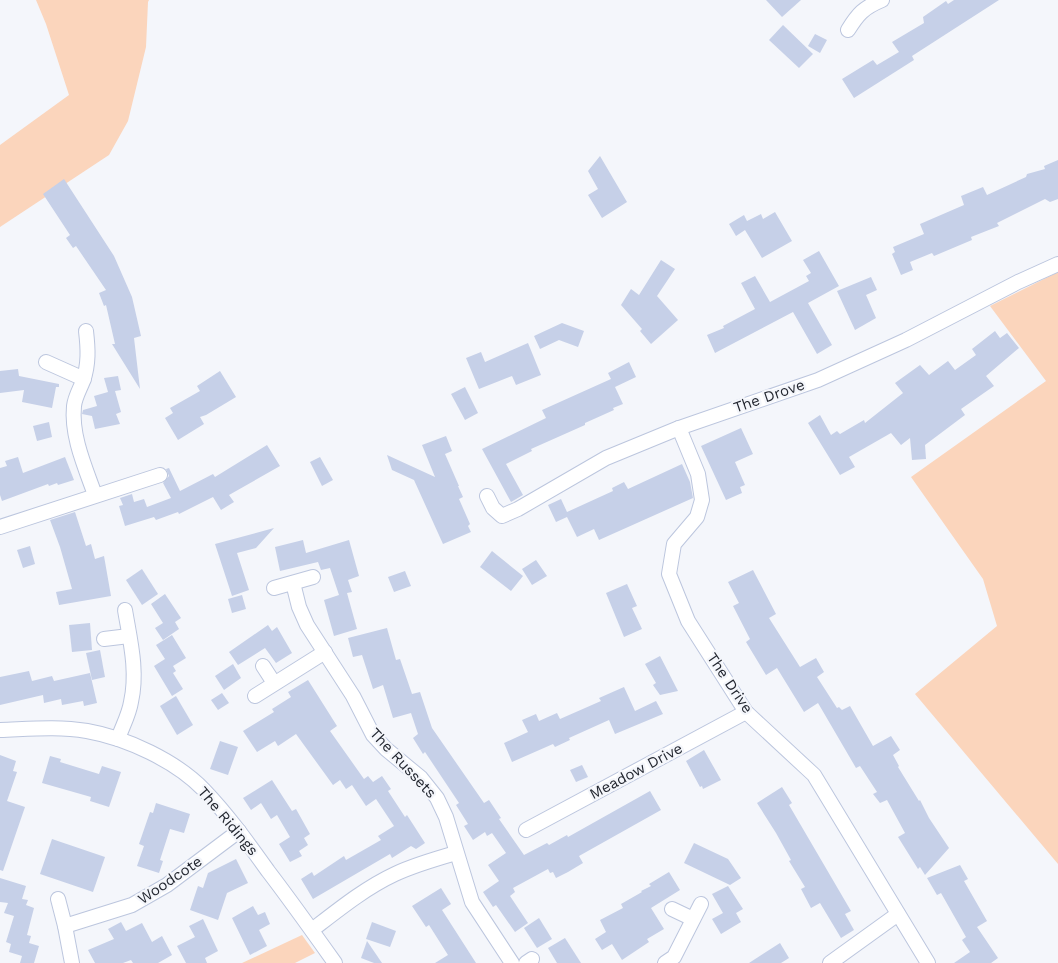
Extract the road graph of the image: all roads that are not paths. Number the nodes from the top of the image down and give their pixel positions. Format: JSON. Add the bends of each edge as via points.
{"nodes":[{"id":1,"x":873,"y":2,"type":"edge"},
{"id":2,"x":848,"y":30,"type":"dead end"},
{"id":3,"x":1058,"y":264,"type":"edge"},
{"id":4,"x":86,"y":331,"type":"dead end"},
{"id":5,"x":46,"y":362,"type":"dead end"},
{"id":6,"x":84,"y":379,"type":"junction"},
{"id":7,"x":679,"y":428,"type":"junction"},
{"id":8,"x":160,"y":475,"type":"dead end"},
{"id":9,"x":94,"y":495,"type":"junction"},
{"id":10,"x":487,"y":496,"type":"dead end"},
{"id":11,"x":0,"y":527,"type":"edge"},
{"id":12,"x":313,"y":577,"type":"dead end"},
{"id":13,"x":293,"y":583,"type":"junction"},
{"id":14,"x":274,"y":588,"type":"dead end"},
{"id":15,"x":125,"y":610,"type":"dead end"},
{"id":16,"x":129,"y":636,"type":"junction"},
{"id":17,"x":104,"y":639,"type":"dead end"},
{"id":18,"x":325,"y":652,"type":"junction"},
{"id":19,"x":263,"y":666,"type":"dead end"},
{"id":20,"x":274,"y":683,"type":"junction"},
{"id":21,"x":254,"y":696,"type":"dead end"},
{"id":22,"x":746,"y":712,"type":"junction"},
{"id":23,"x":0,"y":730,"type":"edge"},
{"id":24,"x":118,"y":739,"type":"junction"},
{"id":25,"x":526,"y":830,"type":"dead end"},
{"id":26,"x":239,"y":831,"type":"junction"},
{"id":27,"x":456,"y":853,"type":"junction"},
{"id":28,"x":58,"y":899,"type":"dead end"},
{"id":29,"x":701,"y":904,"type":"dead end"},
{"id":30,"x":672,"y":909,"type":"dead end"},
{"id":31,"x":898,"y":914,"type":"junction"},
{"id":32,"x":693,"y":919,"type":"junction"},
{"id":33,"x":65,"y":926,"type":"junction"},
{"id":34,"x":312,"y":930,"type":"junction"},
{"id":35,"x":72,"y":963,"type":"edge"},
{"id":36,"x":335,"y":963,"type":"edge"},
{"id":37,"x":512,"y":963,"type":"edge"},
{"id":38,"x":665,"y":963,"type":"edge"},
{"id":39,"x":830,"y":963,"type":"edge"},
{"id":40,"x":928,"y":963,"type":"edge"}],
"edges":[{"from":1,"to":2,"type":"street","via":[[859,13]]},
{"from":3,"to":7,"type":"street","name":"The Drove","via":[[818,380]]},
{"from":4,"to":6,"type":"street","via":[[88,361]]},
{"from":5,"to":6,"type":"street"},
{"from":6,"to":9,"type":"street","via":[[74,402],[73,418]]},
{"from":7,"to":10,"type":"street","name":"The Drove","via":[[606,458],[502,516]]},
{"from":7,"to":22,"type":"street","name":"The Drive","via":[[698,474],[702,500],[697,517],[674,544],[669,574],[688,621]]},
{"from":8,"to":9,"type":"street"},
{"from":9,"to":11,"type":"street"},
{"from":12,"to":13,"type":"street"},
{"from":13,"to":14,"type":"street"},
{"from":13,"to":18,"type":"street","name":"The Russets","via":[[307,625]]},
{"from":15,"to":16,"type":"street"},
{"from":16,"to":17,"type":"street"},
{"from":16,"to":24,"type":"street","via":[[134,685]]},
{"from":18,"to":20,"type":"street"},
{"from":18,"to":27,"type":"street","name":"The Russets","via":[[373,735],[421,778],[437,798]]},
{"from":19,"to":20,"type":"street"},
{"from":20,"to":21,"type":"street"},
{"from":22,"to":25,"type":"street","name":"Meadow Drive"},
{"from":22,"to":31,"type":"street","name":"The Drive","via":[[814,775]]},
{"from":23,"to":24,"type":"street","name":"The Ridings","via":[[63,728]]},
{"from":24,"to":26,"type":"street","name":"The Ridings","via":[[178,769],[203,789]]},
{"from":26,"to":33,"type":"street","name":"Woodcote","via":[[167,885],[132,905]]},
{"from":26,"to":34,"type":"street","name":"The Ridings"},
{"from":27,"to":34,"type":"street","via":[[392,875]]},
{"from":27,"to":37,"type":"street","name":"The Russets","via":[[472,902]]},
{"from":28,"to":33,"type":"street"},
{"from":29,"to":32,"type":"street"},
{"from":30,"to":32,"type":"street"},
{"from":31,"to":39,"type":"street"},
{"from":31,"to":40,"type":"street","name":"The Drive"},
{"from":32,"to":38,"type":"street","via":[[674,957]]},
{"from":33,"to":35,"type":"street"},
{"from":34,"to":36,"type":"street","name":"The Ridings"}]}
